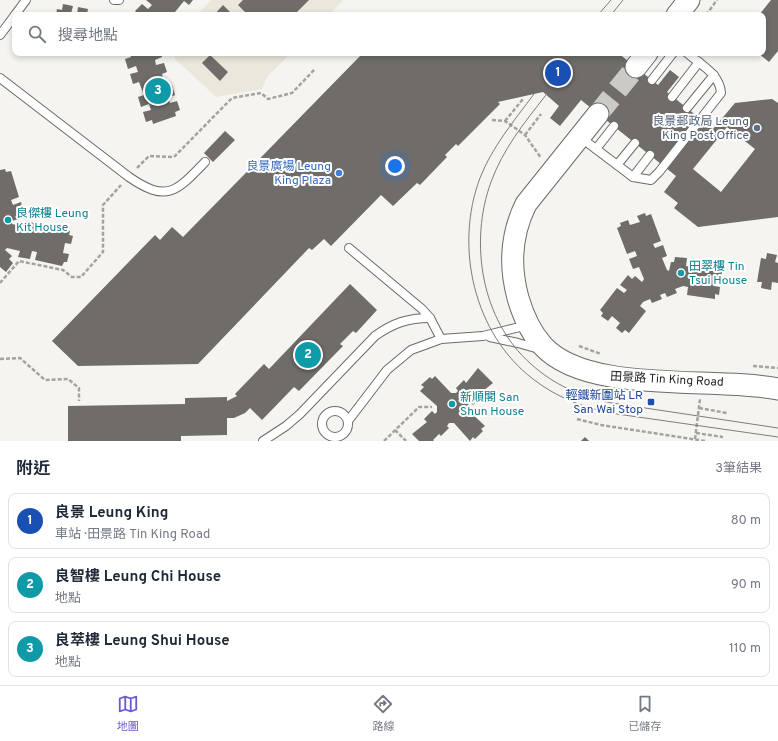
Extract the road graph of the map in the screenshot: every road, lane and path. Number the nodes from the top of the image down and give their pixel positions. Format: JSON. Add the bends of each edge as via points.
{"nodes":[{"id":1,"x":26,"y":0,"type":"edge"},
{"id":2,"x":114,"y":0,"type":"edge"},
{"id":3,"x":120,"y":0,"type":"edge"},
{"id":4,"x":689,"y":0,"type":"edge"},
{"id":5,"x":717,"y":0,"type":"edge"},
{"id":6,"x":17,"y":12,"type":"edge"},
{"id":7,"x":679,"y":12,"type":"edge"},
{"id":8,"x":708,"y":12,"type":"edge"},
{"id":9,"x":12,"y":19,"type":"edge"},
{"id":10,"x":0,"y":35,"type":"edge"},
{"id":11,"x":667,"y":56,"type":"edge"},
{"id":12,"x":691,"y":56,"type":"edge"},
{"id":13,"x":699,"y":62,"type":"junction"},
{"id":14,"x":645,"y":67,"type":"tunnel mouth"},
{"id":15,"x":714,"y":74,"type":"junction"},
{"id":16,"x":0,"y":78,"type":"edge"},
{"id":17,"x":672,"y":96,"type":"dead end"},
{"id":18,"x":523,"y":99,"type":"dead end"},
{"id":19,"x":687,"y":108,"type":"dead end"},
{"id":20,"x":541,"y":114,"type":"dead end"},
{"id":21,"x":492,"y":120,"type":"dead end"},
{"id":22,"x":606,"y":120,"type":"tunnel mouth"},
{"id":23,"x":505,"y":121,"type":"junction"},
{"id":24,"x":525,"y":135,"type":"junction"},
{"id":25,"x":588,"y":143,"type":"junction"},
{"id":26,"x":635,"y":143,"type":"dead end"},
{"id":27,"x":650,"y":155,"type":"dead end"},
{"id":28,"x":205,"y":162,"type":"dead end"},
{"id":29,"x":618,"y":165,"type":"junction"},
{"id":30,"x":551,"y":171,"type":"junction"},
{"id":31,"x":632,"y":177,"type":"junction"},
{"id":32,"x":349,"y":248,"type":"dead end"},
{"id":33,"x":430,"y":318,"type":"junction"},
{"id":34,"x":529,"y":325,"type":"junction"},
{"id":35,"x":482,"y":336,"type":"junction"},
{"id":36,"x":441,"y":339,"type":"junction"},
{"id":37,"x":574,"y":345,"type":"dead end"},
{"id":38,"x":553,"y":355,"type":"junction"},
{"id":39,"x":607,"y":355,"type":"dead end"},
{"id":40,"x":0,"y":359,"type":"edge"},
{"id":41,"x":748,"y":366,"type":"dead end"},
{"id":42,"x":778,"y":368,"type":"edge"},
{"id":43,"x":778,"y":389,"type":"edge"},
{"id":44,"x":700,"y":399,"type":"dead end"},
{"id":45,"x":79,"y":401,"type":"dead end"},
{"id":46,"x":432,"y":407,"type":"dead end"},
{"id":47,"x":699,"y":408,"type":"junction"},
{"id":48,"x":727,"y":413,"type":"dead end"},
{"id":49,"x":577,"y":419,"type":"dead end"},
{"id":50,"x":348,"y":421,"type":"junction"},
{"id":51,"x":395,"y":430,"type":"junction"},
{"id":52,"x":696,"y":433,"type":"junction"},
{"id":53,"x":723,"y":437,"type":"dead end"},
{"id":54,"x":333,"y":439,"type":"edge"},
{"id":55,"x":695,"y":439,"type":"junction"},
{"id":56,"x":263,"y":441,"type":"edge"},
{"id":57,"x":384,"y":441,"type":"edge"},
{"id":58,"x":406,"y":441,"type":"edge"},
{"id":59,"x":705,"y":441,"type":"edge"}],
"edges":[{"from":1,"to":6,"type":"lane"},
{"from":2,"to":3,"type":"lane"},
{"from":4,"to":7,"type":"street"},
{"from":5,"to":8,"type":"path"},
{"from":9,"to":10,"type":"lane"},
{"from":11,"to":14,"type":"lane"},
{"from":12,"to":13,"type":"lane"},
{"from":13,"to":15,"type":"lane"},
{"from":13,"to":17,"type":"lane"},
{"from":15,"to":19,"type":"lane"},
{"from":15,"to":31,"type":"lane","via":[[721,87],[721,93],[659,172],[651,180]]},
{"from":16,"to":28,"type":"lane","via":[[129,177],[150,190],[164,193],[176,189]]},
{"from":18,"to":23,"type":"path"},
{"from":20,"to":24,"type":"path"},
{"from":21,"to":23,"type":"path"},
{"from":22,"to":25,"type":"street","name":"田景路 Tin King Road"},
{"from":23,"to":24,"type":"path"},
{"from":24,"to":30,"type":"path"},
{"from":25,"to":29,"type":"lane"},
{"from":25,"to":30,"type":"street","name":"田景路 Tin King Road"},
{"from":26,"to":29,"type":"lane"},
{"from":27,"to":31,"type":"lane"},
{"from":29,"to":31,"type":"lane"},
{"from":30,"to":34,"type":"street","name":"田景路 Tin King Road","via":[[526,204],[514,234],[513,271],[521,308]]},
{"from":32,"to":33,"type":"lane","via":[[414,300]]},
{"from":33,"to":36,"type":"lane"},
{"from":33,"to":56,"type":"lane","via":[[415,318],[387,327],[375,336],[300,414]]},
{"from":34,"to":35,"type":"lane"},
{"from":34,"to":38,"type":"street","name":"田景路 Tin King Road","via":[[544,347]]},
{"from":35,"to":36,"type":"lane"},
{"from":35,"to":38,"type":"lane","via":[[518,342]]},
{"from":36,"to":50,"type":"lane","via":[[399,359],[387,370]]},
{"from":37,"to":39,"type":"path"},
{"from":38,"to":43,"type":"street","name":"田景路 Tin King Road","via":[[573,366],[612,377],[728,383]]},
{"from":40,"to":45,"type":"path","via":[[20,358],[44,380],[68,379],[79,388]]},
{"from":41,"to":42,"type":"path"},
{"from":44,"to":47,"type":"path"},
{"from":46,"to":51,"type":"path","via":[[419,407]]},
{"from":47,"to":48,"type":"path"},
{"from":47,"to":52,"type":"path"},
{"from":49,"to":55,"type":"path"},
{"from":50,"to":54,"type":"lane","via":[[346,432]]},
{"from":50,"to":54,"type":"lane","via":[[339,412],[326,415],[322,427]]},
{"from":51,"to":57,"type":"path"},
{"from":51,"to":58,"type":"path"},
{"from":52,"to":53,"type":"path"},
{"from":52,"to":55,"type":"path"},
{"from":55,"to":59,"type":"path"}]}
